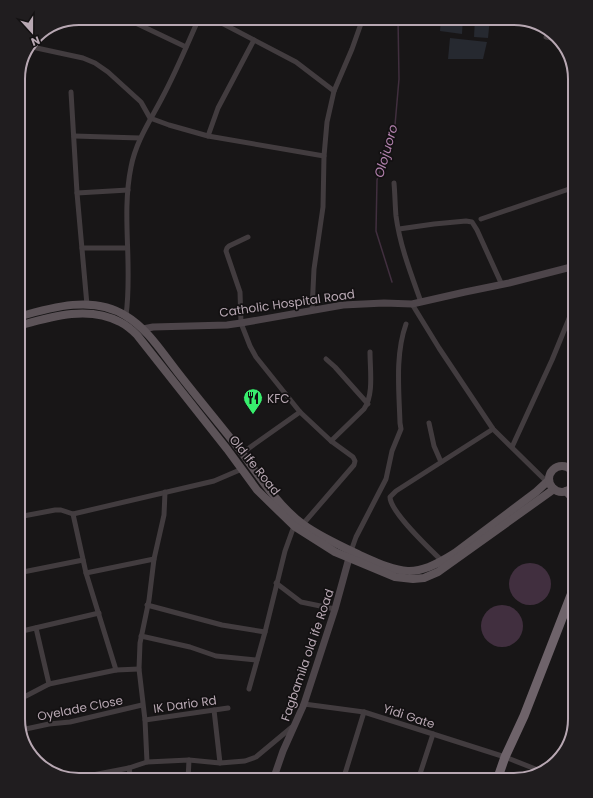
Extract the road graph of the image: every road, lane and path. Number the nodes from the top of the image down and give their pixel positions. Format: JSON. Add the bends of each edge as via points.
{"nodes":[{"id":1,"x":140,"y":25,"type":"edge"},
{"id":2,"x":196,"y":25,"type":"edge"},
{"id":3,"x":225,"y":25,"type":"edge"},
{"id":4,"x":361,"y":25,"type":"edge"},
{"id":5,"x":254,"y":40,"type":"junction"},
{"id":6,"x":186,"y":47,"type":"junction"},
{"id":7,"x":52,"y":51,"type":"edge"},
{"id":8,"x":334,"y":91,"type":"junction"},
{"id":9,"x":71,"y":92,"type":"dead end"},
{"id":10,"x":150,"y":118,"type":"junction"},
{"id":11,"x":74,"y":136,"type":"junction"},
{"id":12,"x":208,"y":136,"type":"junction"},
{"id":13,"x":140,"y":138,"type":"junction"},
{"id":14,"x":324,"y":156,"type":"junction"},
{"id":15,"x":394,"y":183,"type":"dead end"},
{"id":16,"x":568,"y":189,"type":"edge"},
{"id":17,"x":128,"y":190,"type":"junction"},
{"id":18,"x":77,"y":193,"type":"junction"},
{"id":19,"x":481,"y":219,"type":"dead end"},
{"id":20,"x":399,"y":229,"type":"junction"},
{"id":21,"x":248,"y":237,"type":"dead end"},
{"id":22,"x":82,"y":248,"type":"junction"},
{"id":23,"x":127,"y":248,"type":"junction"},
{"id":24,"x":568,"y":268,"type":"edge"},
{"id":25,"x":502,"y":285,"type":"junction"},
{"id":26,"x":421,"y":302,"type":"junction"},
{"id":27,"x":412,"y":304,"type":"junction"},
{"id":28,"x":87,"y":305,"type":"junction"},
{"id":29,"x":312,"y":310,"type":"junction"},
{"id":30,"x":25,"y":315,"type":"edge"},
{"id":31,"x":126,"y":315,"type":"junction"},
{"id":32,"x":568,"y":321,"type":"edge"},
{"id":33,"x":241,"y":323,"type":"junction"},
{"id":34,"x":25,"y":324,"type":"edge"},
{"id":35,"x":406,"y":324,"type":"dead end"},
{"id":36,"x":143,"y":329,"type":"junction"},
{"id":37,"x":370,"y":352,"type":"dead end"},
{"id":38,"x":326,"y":359,"type":"dead end"},
{"id":39,"x":368,"y":404,"type":"junction"},
{"id":40,"x":300,"y":412,"type":"junction"},
{"id":41,"x":429,"y":423,"type":"dead end"},
{"id":42,"x":493,"y":429,"type":"junction"},
{"id":43,"x":332,"y":441,"type":"junction"},
{"id":44,"x":512,"y":447,"type":"junction"},
{"id":45,"x":242,"y":453,"type":"junction"},
{"id":46,"x":441,"y":462,"type":"junction"},
{"id":47,"x":568,"y":468,"type":"edge"},
{"id":48,"x":242,"y":469,"type":"junction"},
{"id":49,"x":548,"y":481,"type":"junction"},
{"id":50,"x":264,"y":484,"type":"junction"},
{"id":51,"x":554,"y":489,"type":"junction"},
{"id":52,"x":257,"y":490,"type":"junction"},
{"id":53,"x":566,"y":491,"type":"edge"},
{"id":54,"x":165,"y":492,"type":"junction"},
{"id":55,"x":73,"y":514,"type":"junction"},
{"id":56,"x":25,"y":516,"type":"edge"},
{"id":57,"x":303,"y":524,"type":"junction"},
{"id":58,"x":294,"y":526,"type":"junction"},
{"id":59,"x":350,"y":554,"type":"junction"},
{"id":60,"x":154,"y":559,"type":"junction"},
{"id":61,"x":84,"y":560,"type":"junction"},
{"id":62,"x":442,"y":561,"type":"junction"},
{"id":63,"x":25,"y":572,"type":"edge"},
{"id":64,"x":86,"y":573,"type":"junction"},
{"id":65,"x":276,"y":583,"type":"junction"},
{"id":66,"x":568,"y":603,"type":"edge"},
{"id":67,"x":147,"y":605,"type":"junction"},
{"id":68,"x":335,"y":609,"type":"junction"},
{"id":69,"x":99,"y":613,"type":"junction"},
{"id":70,"x":568,"y":619,"type":"edge"},
{"id":71,"x":36,"y":628,"type":"junction"},
{"id":72,"x":25,"y":630,"type":"edge"},
{"id":73,"x":265,"y":632,"type":"junction"},
{"id":74,"x":141,"y":636,"type":"junction"},
{"id":75,"x":257,"y":660,"type":"junction"},
{"id":76,"x":139,"y":669,"type":"junction"},
{"id":77,"x":116,"y":670,"type":"junction"},
{"id":78,"x":49,"y":684,"type":"junction"},
{"id":79,"x":249,"y":689,"type":"dead end"},
{"id":80,"x":25,"y":696,"type":"edge"},
{"id":81,"x":304,"y":704,"type":"junction"},
{"id":82,"x":142,"y":705,"type":"junction"},
{"id":83,"x":228,"y":708,"type":"dead end"},
{"id":84,"x":214,"y":710,"type":"junction"},
{"id":85,"x":364,"y":712,"type":"junction"},
{"id":86,"x":144,"y":720,"type":"junction"},
{"id":87,"x":295,"y":725,"type":"junction"},
{"id":88,"x":26,"y":729,"type":"edge"},
{"id":89,"x":433,"y":734,"type":"junction"},
{"id":90,"x":508,"y":758,"type":"junction"},
{"id":91,"x":189,"y":760,"type":"junction"},
{"id":92,"x":147,"y":762,"type":"junction"},
{"id":93,"x":220,"y":763,"type":"junction"},
{"id":94,"x":129,"y":768,"type":"junction"},
{"id":95,"x":534,"y":769,"type":"edge"},
{"id":96,"x":103,"y":773,"type":"edge"},
{"id":97,"x":130,"y":773,"type":"edge"},
{"id":98,"x":188,"y":773,"type":"edge"},
{"id":99,"x":275,"y":773,"type":"edge"},
{"id":100,"x":345,"y":773,"type":"edge"},
{"id":101,"x":420,"y":773,"type":"edge"},
{"id":102,"x":500,"y":773,"type":"edge"},
{"id":103,"x":505,"y":773,"type":"edge"}],
"edges":[{"from":1,"to":6,"type":"street"},
{"from":2,"to":6,"type":"street"},
{"from":3,"to":5,"type":"street"},
{"from":4,"to":8,"type":"street"},
{"from":5,"to":8,"type":"street","via":[[296,62]]},
{"from":5,"to":12,"type":"street","via":[[218,108]]},
{"from":6,"to":10,"type":"street","via":[[163,97]]},
{"from":7,"to":10,"type":"street","via":[[95,63],[141,102]]},
{"from":8,"to":14,"type":"street","via":[[326,122]]},
{"from":9,"to":11,"type":"street"},
{"from":10,"to":12,"type":"street"},
{"from":10,"to":13,"type":"street"},
{"from":11,"to":13,"type":"street"},
{"from":11,"to":18,"type":"street"},
{"from":12,"to":14,"type":"street"},
{"from":13,"to":17,"type":"street","via":[[131,168]]},
{"from":14,"to":29,"type":"street","via":[[323,207],[314,269]]},
{"from":15,"to":20,"type":"street"},
{"from":16,"to":19,"type":"street"},
{"from":17,"to":18,"type":"street"},
{"from":17,"to":23,"type":"street"},
{"from":18,"to":22,"type":"street"},
{"from":20,"to":25,"type":"street","via":[[472,222]]},
{"from":20,"to":26,"type":"street","via":[[406,260]]},
{"from":21,"to":33,"type":"street","via":[[229,246],[226,251],[239,288]]},
{"from":22,"to":23,"type":"street"},
{"from":22,"to":28,"type":"street"},
{"from":23,"to":31,"type":"street"},
{"from":24,"to":25,"type":"street","name":"Catholic Hospital Road"},
{"from":25,"to":26,"type":"street","name":"Catholic Hospital Road"},
{"from":26,"to":27,"type":"street","name":"Catholic Hospital Road"},
{"from":27,"to":29,"type":"street","name":"Catholic Hospital Road","via":[[360,303]]},
{"from":27,"to":42,"type":"street"},
{"from":28,"to":30,"type":"main road","name":"Old Ife Road","via":[[58,306]]},
{"from":28,"to":31,"type":"main road","name":"Old Ife Road","via":[[103,307]]},
{"from":29,"to":33,"type":"street","name":"Catholic Hospital Road"},
{"from":31,"to":36,"type":"main road","name":"Old Ife Road"},
{"from":32,"to":44,"type":"street"},
{"from":33,"to":36,"type":"street","name":"Catholic Hospital Road","via":[[159,326]]},
{"from":33,"to":40,"type":"street","via":[[256,357]]},
{"from":34,"to":48,"type":"main road","name":"Old Ife Road","via":[[72,314],[103,316],[122,322],[152,352]]},
{"from":35,"to":59,"type":"street","via":[[399,357],[401,429],[392,451],[386,479]]},
{"from":36,"to":45,"type":"main road","name":"Old Ife Road"},
{"from":37,"to":39,"type":"street"},
{"from":38,"to":39,"type":"street"},
{"from":39,"to":43,"type":"street"},
{"from":40,"to":43,"type":"street"},
{"from":40,"to":45,"type":"street"},
{"from":41,"to":46,"type":"street"},
{"from":42,"to":44,"type":"street"},
{"from":42,"to":46,"type":"street"},
{"from":43,"to":57,"type":"street","via":[[353,457],[354,465]]},
{"from":44,"to":49,"type":"street"},
{"from":45,"to":50,"type":"main road","name":"Old Ife Road"},
{"from":46,"to":62,"type":"street","via":[[396,491],[390,497],[390,502],[402,519]]},
{"from":47,"to":49,"type":"main road","name":"Old Ife Road","via":[[561,466],[552,471]]},
{"from":48,"to":52,"type":"main road","name":"Old Ife Road"},
{"from":48,"to":54,"type":"street","via":[[214,481]]},
{"from":49,"to":51,"type":"main road"},
{"from":49,"to":62,"type":"main road","name":"Old Ife Road"},
{"from":50,"to":52,"type":"main road"},
{"from":50,"to":57,"type":"main road","name":"Old Ife Road"},
{"from":51,"to":53,"type":"main road"},
{"from":51,"to":59,"type":"main road","name":"Old Ife Road","via":[[460,558],[424,578],[395,577]]},
{"from":52,"to":58,"type":"main road","name":"Old Ife Road"},
{"from":54,"to":55,"type":"street"},
{"from":54,"to":60,"type":"street","via":[[164,515]]},
{"from":55,"to":56,"type":"street","via":[[55,510]]},
{"from":55,"to":61,"type":"street"},
{"from":57,"to":59,"type":"main road","name":"Old Ife Road"},
{"from":58,"to":59,"type":"main road","name":"Old Ife Road","via":[[335,552]]},
{"from":58,"to":65,"type":"street"},
{"from":59,"to":62,"type":"main road","name":"Old Ife Road","via":[[412,572]]},
{"from":59,"to":68,"type":"street","name":"Fagbamila old ife Road"},
{"from":60,"to":64,"type":"street"},
{"from":60,"to":67,"type":"street"},
{"from":61,"to":63,"type":"street"},
{"from":61,"to":64,"type":"street"},
{"from":64,"to":69,"type":"street"},
{"from":65,"to":68,"type":"street","via":[[301,602]]},
{"from":65,"to":73,"type":"street"},
{"from":66,"to":90,"type":"highway"},
{"from":67,"to":73,"type":"street","via":[[222,625]]},
{"from":67,"to":74,"type":"street"},
{"from":68,"to":81,"type":"street","name":"Fagbamila old ife Road"},
{"from":69,"to":71,"type":"street"},
{"from":69,"to":77,"type":"street"},
{"from":70,"to":90,"type":"highway"},
{"from":71,"to":72,"type":"street"},
{"from":71,"to":78,"type":"street"},
{"from":73,"to":75,"type":"street"},
{"from":74,"to":75,"type":"street","via":[[216,656]]},
{"from":74,"to":76,"type":"street"},
{"from":75,"to":79,"type":"street"},
{"from":76,"to":77,"type":"street"},
{"from":76,"to":82,"type":"street"},
{"from":77,"to":78,"type":"street"},
{"from":78,"to":80,"type":"street"},
{"from":81,"to":85,"type":"street","name":"Yidi Gate"},
{"from":81,"to":87,"type":"street","name":"Fagbamila old ife Road"},
{"from":82,"to":86,"type":"street"},
{"from":82,"to":88,"type":"street","name":"Oyelade Close","via":[[70,722]]},
{"from":83,"to":84,"type":"street","name":"IK Dario Rd"},
{"from":84,"to":86,"type":"street","name":"IK Dario Rd"},
{"from":84,"to":93,"type":"street"},
{"from":85,"to":89,"type":"street","name":"Yidi Gate"},
{"from":85,"to":100,"type":"street"},
{"from":86,"to":92,"type":"street"},
{"from":87,"to":93,"type":"street","via":[[256,757],[245,762]]},
{"from":87,"to":99,"type":"street","name":"Fagbamila old ife Road"},
{"from":89,"to":90,"type":"street","name":"Yidi Gate"},
{"from":89,"to":101,"type":"street"},
{"from":90,"to":95,"type":"street","name":"Yidi Gate"},
{"from":90,"to":102,"type":"highway"},
{"from":90,"to":103,"type":"highway"},
{"from":91,"to":92,"type":"street"},
{"from":91,"to":93,"type":"street"},
{"from":91,"to":98,"type":"street"},
{"from":92,"to":94,"type":"street"},
{"from":94,"to":96,"type":"street"},
{"from":94,"to":97,"type":"street"}]}
